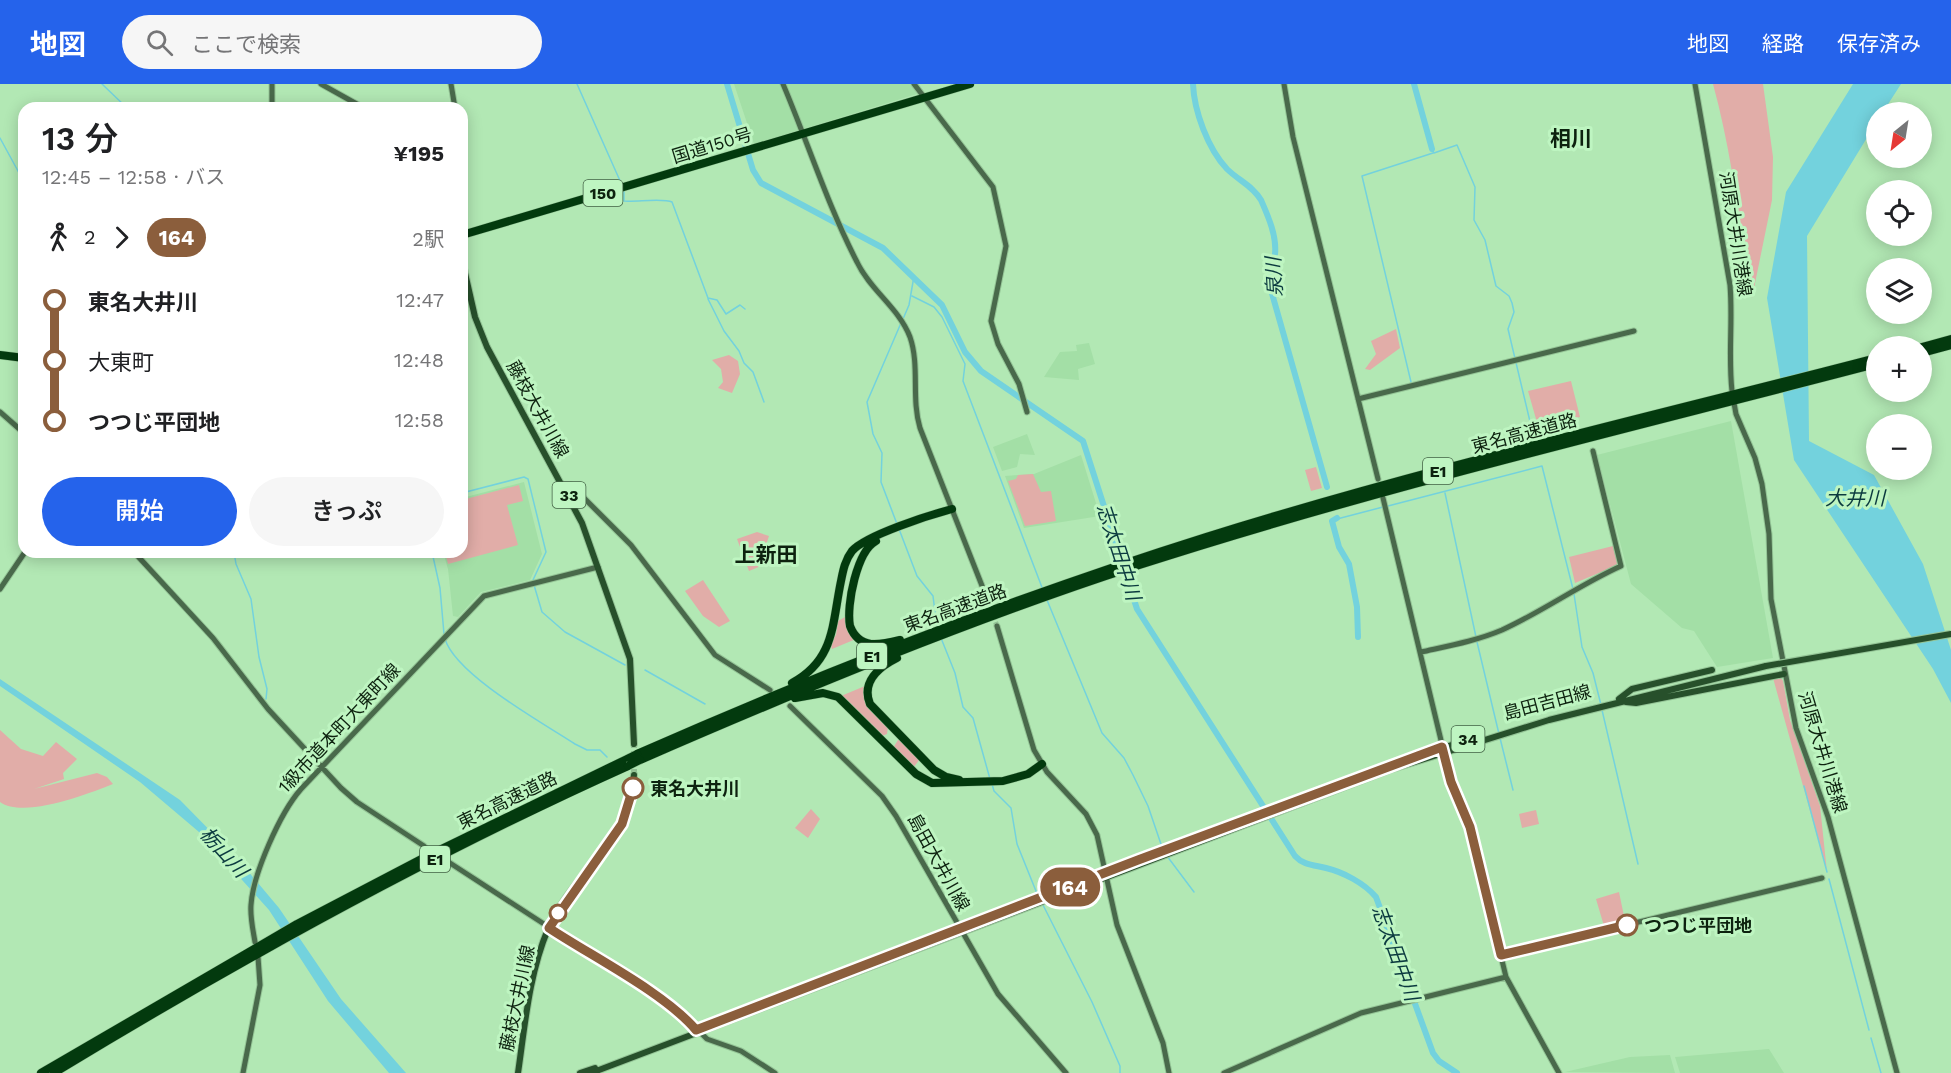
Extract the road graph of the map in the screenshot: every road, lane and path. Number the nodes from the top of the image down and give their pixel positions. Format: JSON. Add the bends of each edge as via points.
{"nodes":[{"id":1,"x":272,"y":84,"type":"edge"},
{"id":2,"x":321,"y":84,"type":"edge"},
{"id":3,"x":451,"y":84,"type":"edge"},
{"id":4,"x":783,"y":84,"type":"edge"},
{"id":5,"x":914,"y":84,"type":"edge"},
{"id":6,"x":970,"y":84,"type":"edge"},
{"id":7,"x":1284,"y":84,"type":"edge"},
{"id":8,"x":1695,"y":84,"type":"edge"},
{"id":9,"x":923,"y":98,"type":"junction"},
{"id":10,"x":272,"y":102,"type":"edge"},
{"id":11,"x":353,"y":102,"type":"edge"},
{"id":12,"x":454,"y":102,"type":"edge"},
{"id":13,"x":804,"y":134,"type":"junction"},
{"id":14,"x":468,"y":233,"type":"edge"},
{"id":15,"x":468,"y":286,"type":"edge"},
{"id":16,"x":1634,"y":331,"type":"dead end"},
{"id":17,"x":1951,"y":339,"type":"edge"},
{"id":18,"x":1932,"y":344,"type":"edge"},
{"id":19,"x":1951,"y":345,"type":"edge"},
{"id":20,"x":1932,"y":350,"type":"edge"},
{"id":21,"x":0,"y":355,"type":"edge"},
{"id":22,"x":18,"y":357,"type":"edge"},
{"id":23,"x":1866,"y":361,"type":"edge"},
{"id":24,"x":1866,"y":366,"type":"edge"},
{"id":25,"x":1732,"y":391,"type":"dead end"},
{"id":26,"x":1752,"y":393,"type":"junction"},
{"id":27,"x":1358,"y":399,"type":"junction"},
{"id":28,"x":1734,"y":403,"type":"dead end"},
{"id":29,"x":0,"y":412,"type":"edge"},
{"id":30,"x":1027,"y":412,"type":"dead end"},
{"id":31,"x":18,"y":428,"type":"edge"},
{"id":32,"x":1593,"y":451,"type":"dead end"},
{"id":33,"x":1378,"y":479,"type":"dead end"},
{"id":34,"x":563,"y":485,"type":"junction"},
{"id":35,"x":1383,"y":498,"type":"dead end"},
{"id":36,"x":952,"y":508,"type":"junction"},
{"id":37,"x":21,"y":558,"type":"edge"},
{"id":38,"x":140,"y":558,"type":"edge"},
{"id":39,"x":598,"y":567,"type":"junction"},
{"id":40,"x":0,"y":590,"type":"edge"},
{"id":41,"x":988,"y":601,"type":"tunnel mouth"},
{"id":42,"x":997,"y":626,"type":"tunnel mouth"},
{"id":43,"x":1951,"y":634,"type":"edge"},
{"id":44,"x":931,"y":636,"type":"junction"},
{"id":45,"x":1421,"y":652,"type":"junction"},
{"id":46,"x":1784,"y":674,"type":"junction"},
{"id":47,"x":770,"y":690,"type":"dead end"},
{"id":48,"x":759,"y":700,"type":"junction"},
{"id":49,"x":1619,"y":700,"type":"junction"},
{"id":50,"x":790,"y":706,"type":"dead end"},
{"id":51,"x":742,"y":716,"type":"junction"},
{"id":52,"x":634,"y":744,"type":"tunnel mouth"},
{"id":53,"x":1443,"y":750,"type":"junction"},
{"id":54,"x":638,"y":757,"type":"junction"},
{"id":55,"x":1042,"y":764,"type":"junction"},
{"id":56,"x":321,"y":767,"type":"junction"},
{"id":57,"x":634,"y":775,"type":"tunnel mouth"},
{"id":58,"x":424,"y":846,"type":"tunnel mouth"},
{"id":59,"x":450,"y":863,"type":"tunnel mouth"},
{"id":60,"x":1106,"y":875,"type":"junction"},
{"id":61,"x":1821,"y":878,"type":"dead end"},
{"id":62,"x":549,"y":928,"type":"junction"},
{"id":63,"x":960,"y":931,"type":"junction"},
{"id":64,"x":282,"y":936,"type":"junction"},
{"id":65,"x":255,"y":942,"type":"dead end"},
{"id":66,"x":1501,"y":955,"type":"junction"},
{"id":67,"x":258,"y":957,"type":"dead end"},
{"id":68,"x":1506,"y":977,"type":"junction"},
{"id":69,"x":697,"y":1031,"type":"junction"},
{"id":70,"x":41,"y":1073,"type":"edge"},
{"id":71,"x":54,"y":1073,"type":"edge"},
{"id":72,"x":243,"y":1073,"type":"edge"},
{"id":73,"x":518,"y":1073,"type":"edge"},
{"id":74,"x":580,"y":1073,"type":"edge"},
{"id":75,"x":591,"y":1073,"type":"edge"},
{"id":76,"x":775,"y":1073,"type":"edge"},
{"id":77,"x":1066,"y":1073,"type":"edge"},
{"id":78,"x":1169,"y":1073,"type":"edge"},
{"id":79,"x":1224,"y":1073,"type":"edge"},
{"id":80,"x":1559,"y":1073,"type":"edge"},
{"id":81,"x":1897,"y":1073,"type":"edge"}],
"edges":[{"from":1,"to":10,"type":"street"},
{"from":2,"to":11,"type":"street"},
{"from":3,"to":12,"type":"street"},
{"from":4,"to":13,"type":"street"},
{"from":5,"to":9,"type":"street"},
{"from":6,"to":9,"type":"highway","name":"国道150号","number":"150"},
{"from":7,"to":27,"type":"street","via":[[1293,137]]},
{"from":8,"to":25,"type":"street","name":"河原大井川港線","via":[[1730,285]]},
{"from":9,"to":13,"type":"highway","name":"国道150号","number":"150"},
{"from":9,"to":30,"type":"street","via":[[993,188],[1006,246],[991,321]]},
{"from":13,"to":14,"type":"highway","name":"国道150号","number":"150"},
{"from":13,"to":36,"type":"street","via":[[858,265],[910,338],[917,416]]},
{"from":15,"to":34,"type":"main road","name":"藤枝大井川線","number":"33","via":[[487,347]]},
{"from":16,"to":27,"type":"street"},
{"from":17,"to":18,"type":"highway"},
{"from":19,"to":20,"type":"highway"},
{"from":21,"to":22,"type":"highway"},
{"from":23,"to":26,"type":"highway","name":"東名高速道路","number":"E1"},
{"from":24,"to":26,"type":"highway","name":"東名高速道路","number":"E1"},
{"from":26,"to":44,"type":"highway","name":"東名高速道路","number":"E1","via":[[1354,494],[1112,571]]},
{"from":27,"to":33,"type":"street"},
{"from":28,"to":46,"type":"street","name":"河原大井川港線","via":[[1762,484],[1769,534],[1771,599]]},
{"from":29,"to":31,"type":"street"},
{"from":32,"to":45,"type":"street","via":[[1621,566],[1575,587],[1503,629]]},
{"from":34,"to":39,"type":"main road","name":"藤枝大井川線","number":"33"},
{"from":34,"to":47,"type":"street","via":[[571,485],[631,545],[715,655]]},
{"from":35,"to":45,"type":"street"},
{"from":36,"to":41,"type":"street"},
{"from":36,"to":44,"type":"highway","via":[[867,547],[851,602],[851,630],[866,643],[879,645]]},
{"from":36,"to":48,"type":"highway","via":[[873,537],[852,551],[843,570],[827,647],[820,662],[804,676]]},
{"from":37,"to":40,"type":"street"},
{"from":38,"to":56,"type":"street","via":[[213,638],[268,709]]},
{"from":39,"to":52,"type":"main road","name":"藤枝大井川線","number":"33","via":[[631,665]]},
{"from":39,"to":56,"type":"street","name":"1級市道本町大東町線","via":[[480,599]]},
{"from":42,"to":55,"type":"street","via":[[1034,750]]},
{"from":43,"to":49,"type":"main road","name":"島田吉田線","number":"34","bridge":true,"via":[[1714,674]]},
{"from":44,"to":48,"type":"highway","name":"東名高速道路","number":"E1"},
{"from":44,"to":51,"type":"highway","name":"東名高速道路","number":"E1"},
{"from":44,"to":55,"type":"highway","via":[[873,675],[867,693],[876,712],[934,770],[950,779],[1004,778]]},
{"from":45,"to":53,"type":"street"},
{"from":46,"to":49,"type":"main road","via":[[1636,703]]},
{"from":46,"to":81,"type":"street","name":"河原大井川港線","via":[[1799,736],[1828,817]]},
{"from":48,"to":54,"type":"highway","name":"東名高速道路","number":"E1"},
{"from":49,"to":53,"type":"main road","name":"島田吉田線","number":"34"},
{"from":50,"to":63,"type":"street","name":"島田大井川線","via":[[882,796]]},
{"from":51,"to":54,"type":"highway","name":"東名高速道路","number":"E1"},
{"from":51,"to":55,"type":"highway","via":[[811,694],[833,695],[847,704],[916,774],[937,784],[1009,780]]},
{"from":53,"to":60,"type":"main road","name":"島田吉田線","number":"34"},
{"from":53,"to":66,"type":"street","via":[[1451,782],[1470,827]]},
{"from":54,"to":64,"type":"highway","name":"東名高速道路","number":"E1","bridge":true},
{"from":55,"to":60,"type":"street","via":[[1089,819],[1101,847]]},
{"from":56,"to":58,"type":"street","via":[[357,802]]},
{"from":56,"to":65,"type":"street","name":"1級市道本町大東町線","via":[[284,812],[259,874],[251,898]]},
{"from":57,"to":62,"type":"main road","name":"藤枝大井川線","via":[[632,796],[622,824]]},
{"from":59,"to":62,"type":"street"},
{"from":60,"to":63,"type":"main road","name":"島田吉田線","number":"34"},
{"from":60,"to":78,"type":"street","via":[[1117,925],[1163,1043]]},
{"from":61,"to":66,"type":"street"},
{"from":62,"to":69,"type":"street","via":[[655,996]]},
{"from":62,"to":73,"type":"main road","name":"藤枝大井川線","via":[[531,989]]},
{"from":63,"to":69,"type":"main road","name":"島田吉田線","number":"34"},
{"from":63,"to":77,"type":"street","name":"島田大井川線","via":[[998,994]]},
{"from":64,"to":70,"type":"highway","name":"東名高速道路","number":"E1"},
{"from":64,"to":71,"type":"highway","name":"東名高速道路","number":"E1"},
{"from":66,"to":68,"type":"street"},
{"from":67,"to":72,"type":"street","via":[[260,985]]},
{"from":68,"to":79,"type":"street","via":[[1361,1013]]},
{"from":68,"to":80,"type":"street"},
{"from":69,"to":74,"type":"main road","name":"島田吉田線","number":"34"},
{"from":69,"to":75,"type":"main road","name":"島田吉田線","number":"34"},
{"from":69,"to":76,"type":"street","via":[[712,1042],[741,1051]]}]}
